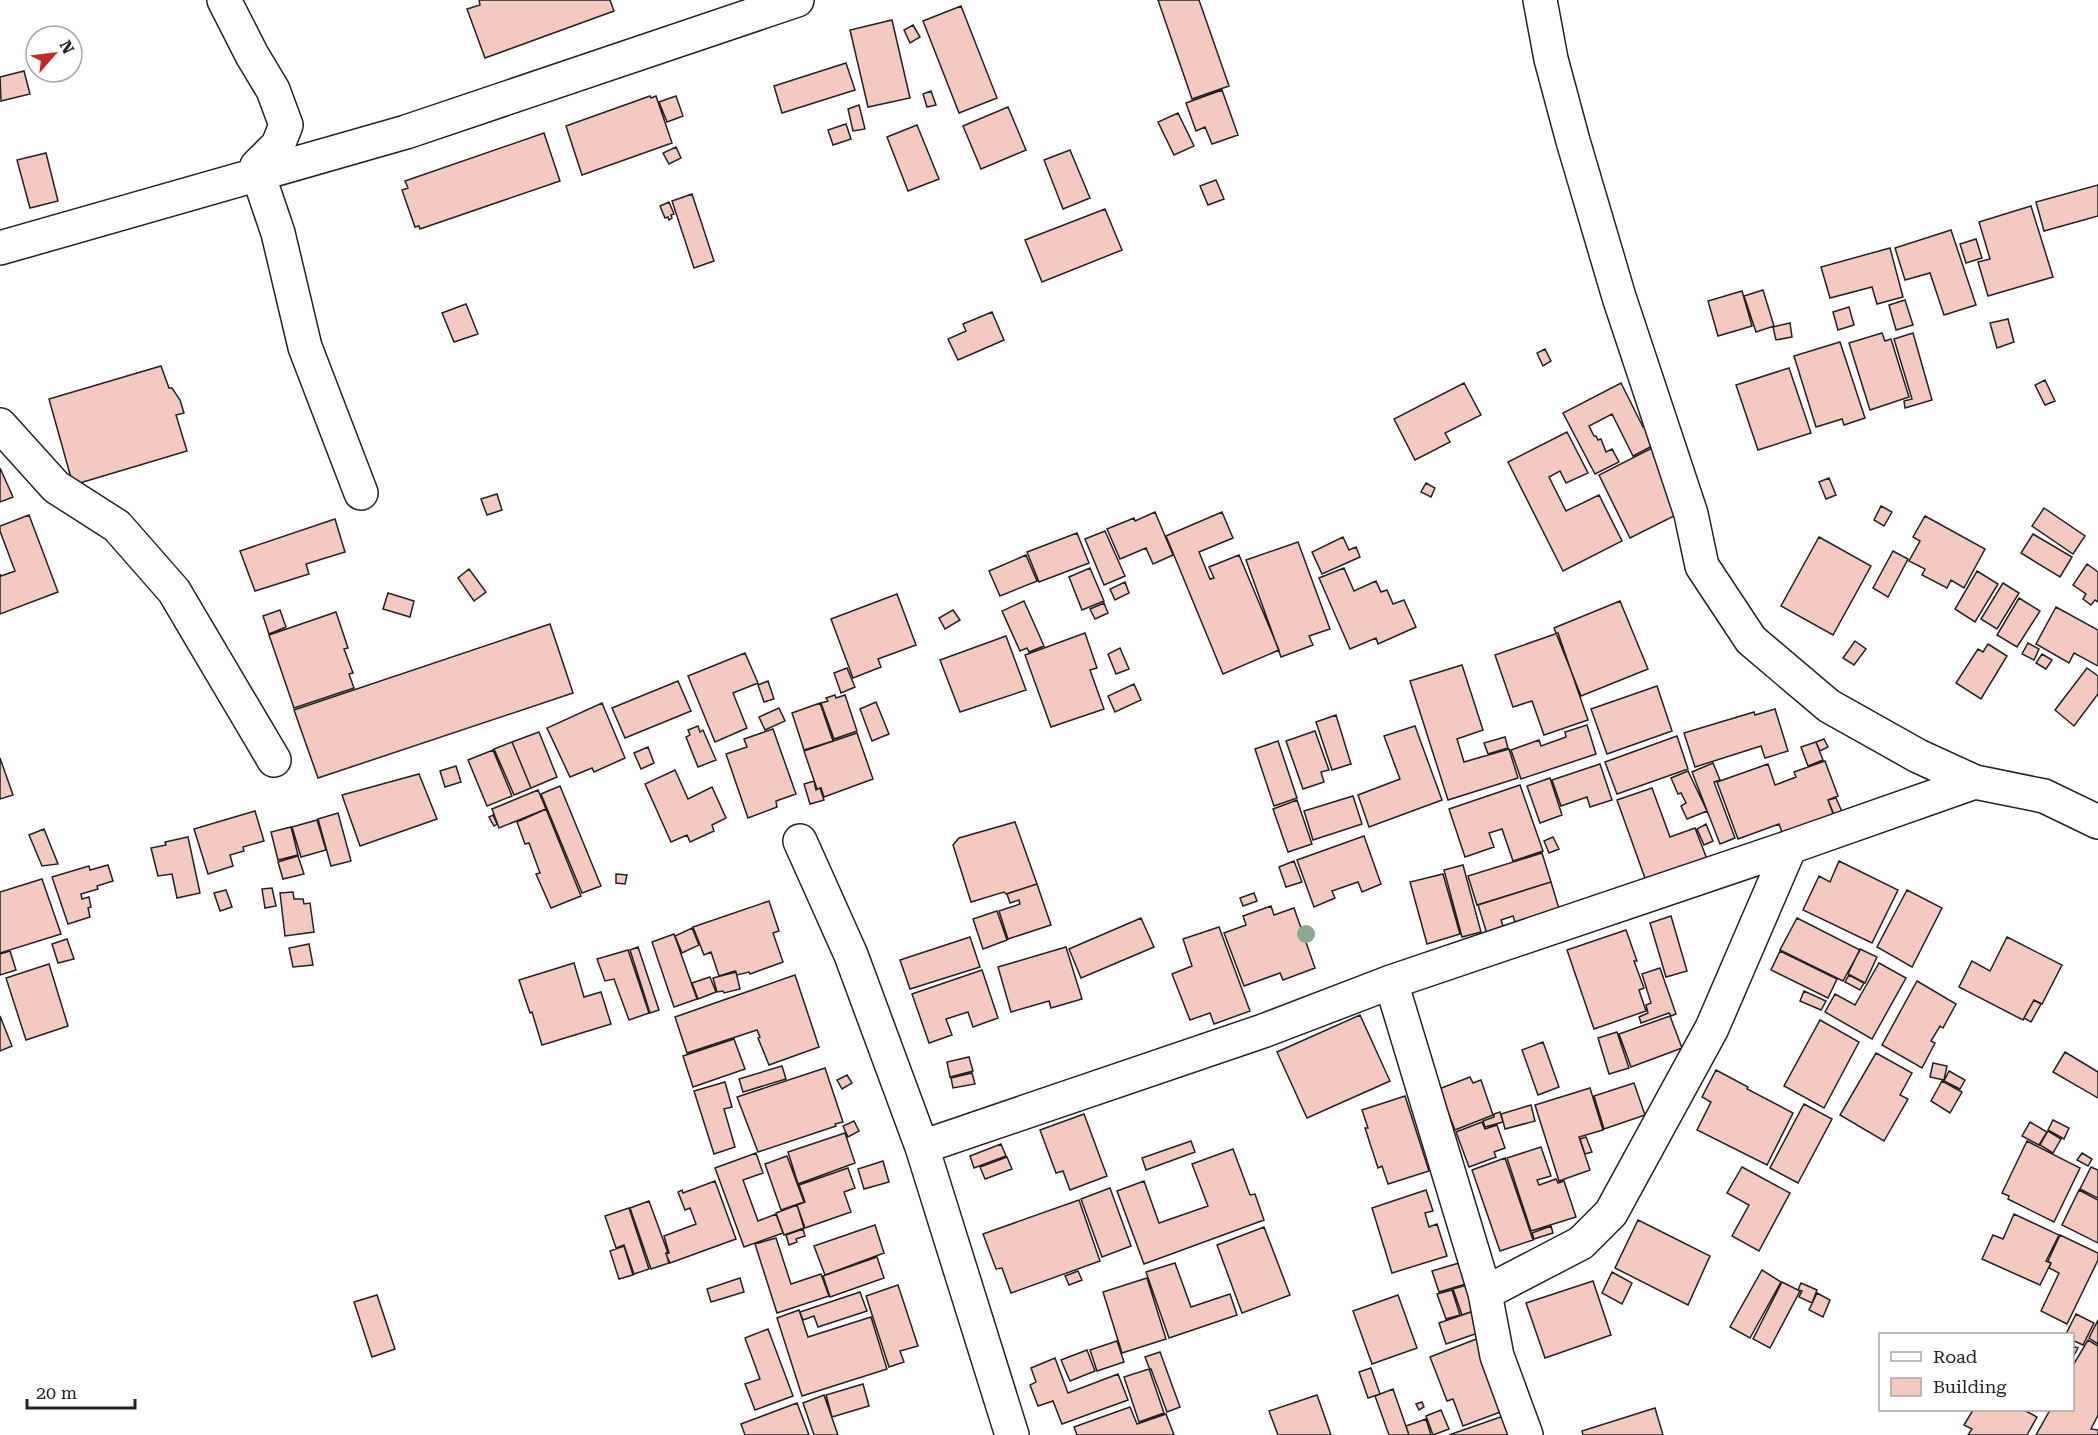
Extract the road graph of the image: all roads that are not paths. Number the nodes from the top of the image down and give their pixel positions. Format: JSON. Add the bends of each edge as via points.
{"nodes":[{"id":1,"x":224,"y":0,"type":"edge"},
{"id":2,"x":797,"y":0,"type":"edge"},
{"id":3,"x":1540,"y":0,"type":"edge"},
{"id":4,"x":258,"y":174,"type":"junction"},
{"id":5,"x":0,"y":248,"type":"edge"},
{"id":6,"x":0,"y":425,"type":"edge"},
{"id":7,"x":361,"y":493,"type":"dead end"},
{"id":8,"x":274,"y":760,"type":"dead end"},
{"id":9,"x":1975,"y":782,"type":"junction"},
{"id":10,"x":2098,"y":822,"type":"edge"},
{"id":11,"x":800,"y":841,"type":"dead end"},
{"id":12,"x":1790,"y":847,"type":"junction"},
{"id":13,"x":1391,"y":982,"type":"junction"},
{"id":14,"x":922,"y":1147,"type":"junction"},
{"id":15,"x":1485,"y":1293,"type":"junction"},
{"id":16,"x":1012,"y":1435,"type":"edge"},
{"id":17,"x":1526,"y":1435,"type":"edge"}],
"edges":[{"from":1,"to":4,"type":"street","via":[[273,90],[286,125],[278,145],[257,166]]},
{"from":2,"to":4,"type":"street","via":[[406,132]]},
{"from":3,"to":9,"type":"street","via":[[1573,141],[1619,297],[1691,514],[1702,566],[1751,640],[1829,706],[1918,756]]},
{"from":4,"to":5,"type":"street"},
{"from":4,"to":7,"type":"street","via":[[278,232],[305,347]]},
{"from":6,"to":8,"type":"street","via":[[56,487],[117,526],[174,591]]},
{"from":9,"to":10,"type":"street","via":[[2044,796]]},
{"from":9,"to":12,"type":"street"},
{"from":11,"to":14,"type":"street","via":[[851,956]]},
{"from":12,"to":13,"type":"street"},
{"from":12,"to":15,"type":"street","via":[[1712,1029],[1611,1213],[1581,1243]]},
{"from":13,"to":14,"type":"street","via":[[1263,1031]]},
{"from":13,"to":15,"type":"street"},
{"from":14,"to":16,"type":"street"},
{"from":15,"to":17,"type":"street","via":[[1497,1356]]}]}
